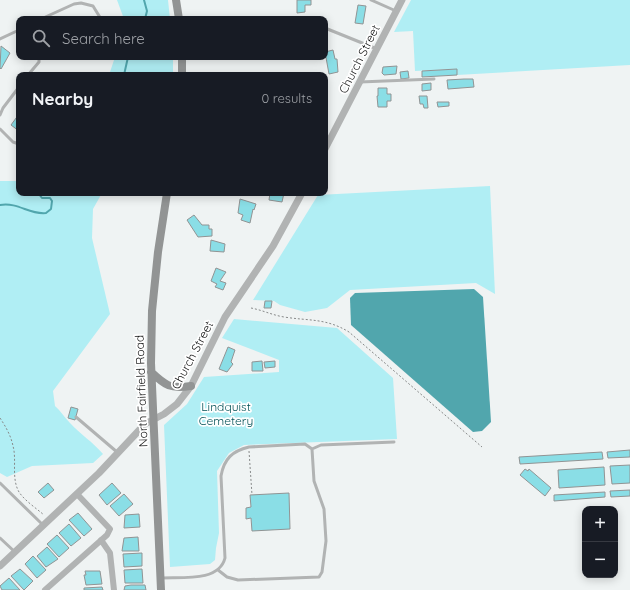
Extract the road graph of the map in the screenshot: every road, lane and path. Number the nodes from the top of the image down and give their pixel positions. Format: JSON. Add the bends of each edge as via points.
{"nodes":[{"id":1,"x":176,"y":0,"type":"edge"},
{"id":2,"x":371,"y":0,"type":"edge"},
{"id":3,"x":402,"y":0,"type":"edge"},
{"id":4,"x":396,"y":11,"type":"junction"},
{"id":5,"x":48,"y":16,"type":"edge"},
{"id":6,"x":99,"y":16,"type":"edge"},
{"id":7,"x":179,"y":16,"type":"edge"},
{"id":8,"x":328,"y":29,"type":"edge"},
{"id":9,"x":16,"y":31,"type":"edge"},
{"id":10,"x":0,"y":39,"type":"edge"},
{"id":11,"x":377,"y":49,"type":"junction"},
{"id":12,"x":38,"y":60,"type":"edge"},
{"id":13,"x":182,"y":60,"type":"edge"},
{"id":14,"x":30,"y":72,"type":"edge"},
{"id":15,"x":182,"y":72,"type":"edge"},
{"id":16,"x":434,"y":79,"type":"dead end"},
{"id":17,"x":360,"y":82,"type":"junction"},
{"id":18,"x":16,"y":91,"type":"edge"},
{"id":19,"x":0,"y":115,"type":"edge"},
{"id":20,"x":0,"y":129,"type":"edge"},
{"id":21,"x":16,"y":143,"type":"edge"},
{"id":22,"x":328,"y":143,"type":"edge"},
{"id":23,"x":167,"y":196,"type":"edge"},
{"id":24,"x":300,"y":196,"type":"edge"},
{"id":25,"x":251,"y":308,"type":"dead end"},
{"id":26,"x":151,"y":372,"type":"junction"},
{"id":27,"x":191,"y":386,"type":"junction"},
{"id":28,"x":76,"y":417,"type":"dead end"},
{"id":29,"x":0,"y":418,"type":"edge"},
{"id":30,"x":153,"y":418,"type":"junction"},
{"id":31,"x":394,"y":442,"type":"dead end"},
{"id":32,"x":249,"y":447,"type":"junction"},
{"id":33,"x":482,"y":447,"type":"dead end"},
{"id":34,"x":312,"y":449,"type":"junction"},
{"id":35,"x":118,"y":452,"type":"junction"},
{"id":36,"x":0,"y":483,"type":"edge"},
{"id":37,"x":77,"y":494,"type":"junction"},
{"id":38,"x":252,"y":495,"type":"dead end"},
{"id":39,"x":50,"y":520,"type":"junction"},
{"id":40,"x":44,"y":525,"type":"junction"},
{"id":41,"x":0,"y":538,"type":"edge"},
{"id":42,"x":101,"y":540,"type":"junction"},
{"id":43,"x":15,"y":552,"type":"junction"},
{"id":44,"x":0,"y":566,"type":"edge"},
{"id":45,"x":218,"y":570,"type":"junction"},
{"id":46,"x":161,"y":578,"type":"junction"},
{"id":47,"x":45,"y":590,"type":"edge"},
{"id":48,"x":114,"y":590,"type":"edge"},
{"id":49,"x":161,"y":590,"type":"edge"}],
"edges":[{"from":1,"to":7,"type":"main road"},
{"from":2,"to":4,"type":"lane"},
{"from":3,"to":4,"type":"street","name":"Church Street"},
{"from":4,"to":11,"type":"street","name":"Church Street"},
{"from":5,"to":6,"type":"lane","via":[[81,3],[93,6]]},
{"from":8,"to":11,"type":"lane"},
{"from":9,"to":10,"type":"lane"},
{"from":11,"to":17,"type":"street","name":"Church Street"},
{"from":12,"to":14,"type":"lane"},
{"from":13,"to":15,"type":"main road"},
{"from":16,"to":17,"type":"lane"},
{"from":17,"to":22,"type":"street","name":"Church Street"},
{"from":18,"to":19,"type":"lane"},
{"from":20,"to":21,"type":"lane"},
{"from":23,"to":26,"type":"main road","name":"North Fairfield Road","via":[[152,311]]},
{"from":24,"to":27,"type":"street","name":"Church Street","via":[[273,246],[225,317]]},
{"from":25,"to":33,"type":"path","via":[[284,317],[336,324],[349,332]]},
{"from":26,"to":27,"type":"main road","via":[[168,386]]},
{"from":26,"to":30,"type":"main road","name":"North Fairfield Road"},
{"from":27,"to":30,"type":"street","name":"Church Street","via":[[177,404],[164,414]]},
{"from":28,"to":35,"type":"lane"},
{"from":29,"to":39,"type":"path","via":[[14,447],[18,490]]},
{"from":30,"to":35,"type":"street","name":"Church Street"},
{"from":30,"to":46,"type":"main road","name":"North Fairfield Road"},
{"from":31,"to":34,"type":"lane","via":[[321,445]]},
{"from":32,"to":34,"type":"lane","via":[[305,444]]},
{"from":32,"to":38,"type":"path"},
{"from":32,"to":45,"type":"lane","via":[[233,453],[223,466],[221,476],[225,558],[223,566]]},
{"from":34,"to":45,"type":"lane","via":[[314,481],[324,509],[326,541],[319,577],[238,580],[227,577]]},
{"from":35,"to":37,"type":"street","name":"Church Street"},
{"from":36,"to":40,"type":"lane"},
{"from":37,"to":39,"type":"street","name":"Church Street"},
{"from":37,"to":42,"type":"street","via":[[110,529]]},
{"from":39,"to":40,"type":"street","name":"Church Street"},
{"from":40,"to":43,"type":"street","name":"Church Street"},
{"from":41,"to":43,"type":"lane"},
{"from":42,"to":47,"type":"street"},
{"from":42,"to":48,"type":"street","via":[[110,554]]},
{"from":43,"to":44,"type":"street","name":"Church Street"},
{"from":45,"to":46,"type":"lane","via":[[206,575]]},
{"from":46,"to":49,"type":"main road","name":"North Fairfield Road"}]}
